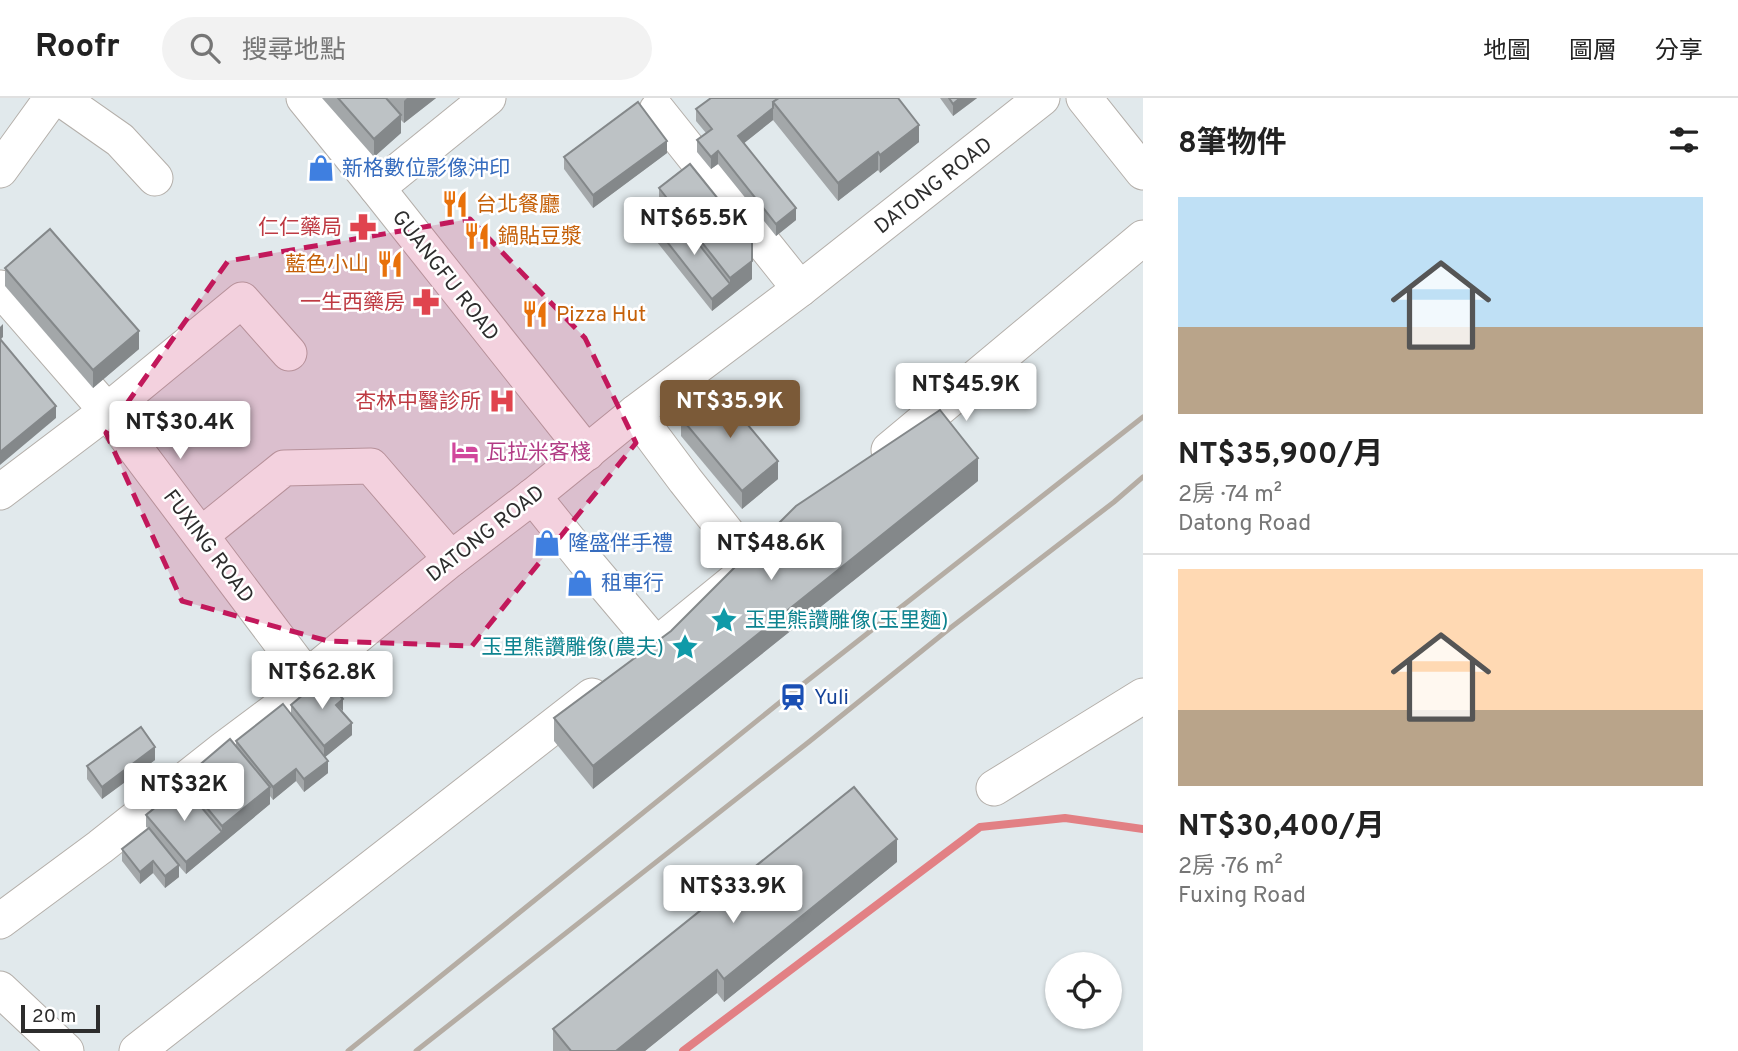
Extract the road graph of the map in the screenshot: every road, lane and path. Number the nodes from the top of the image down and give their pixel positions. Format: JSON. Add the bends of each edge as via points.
{"nodes":[{"id":1,"x":52,"y":98,"type":"edge"},
{"id":2,"x":60,"y":98,"type":"edge"},
{"id":3,"x":303,"y":98,"type":"edge"},
{"id":4,"x":488,"y":98,"type":"edge"},
{"id":5,"x":1084,"y":98,"type":"edge"},
{"id":6,"x":1026,"y":103,"type":"edge"},
{"id":7,"x":657,"y":110,"type":"dead end"},
{"id":8,"x":0,"y":170,"type":"edge"},
{"id":9,"x":1143,"y":172,"type":"edge"},
{"id":10,"x":155,"y":178,"type":"dead end"},
{"id":11,"x":377,"y":188,"type":"junction"},
{"id":12,"x":1143,"y":238,"type":"edge"},
{"id":13,"x":0,"y":288,"type":"edge"},
{"id":14,"x":800,"y":289,"type":"junction"},
{"id":15,"x":289,"y":353,"type":"dead end"},
{"id":16,"x":107,"y":411,"type":"junction"},
{"id":17,"x":635,"y":413,"type":"junction"},
{"id":18,"x":587,"y":453,"type":"junction"},
{"id":19,"x":868,"y":468,"type":"edge"},
{"id":20,"x":0,"y":492,"type":"edge"},
{"id":21,"x":533,"y":496,"type":"junction"},
{"id":22,"x":201,"y":535,"type":"junction"},
{"id":23,"x":451,"y":559,"type":"junction"},
{"id":24,"x":634,"y":663,"type":"junction"},
{"id":25,"x":307,"y":677,"type":"junction"},
{"id":26,"x":1143,"y":696,"type":"edge"},
{"id":27,"x":994,"y":788,"type":"dead end"},
{"id":28,"x":0,"y":920,"type":"edge"},
{"id":29,"x":0,"y":989,"type":"edge"},
{"id":30,"x":66,"y":1051,"type":"edge"},
{"id":31,"x":137,"y":1051,"type":"edge"}],
"edges":[{"from":1,"to":8,"type":"street"},
{"from":2,"to":10,"type":"street","via":[[120,140]]},
{"from":3,"to":11,"type":"street","name":"GUANGFU ROAD"},
{"from":4,"to":11,"type":"street"},
{"from":5,"to":9,"type":"street"},
{"from":6,"to":14,"type":"street","name":"DATONG ROAD"},
{"from":7,"to":14,"type":"street"},
{"from":11,"to":18,"type":"street","name":"GUANGFU ROAD"},
{"from":12,"to":19,"type":"street"},
{"from":13,"to":16,"type":"street","name":"FUXING ROAD"},
{"from":14,"to":17,"type":"street","name":"DATONG ROAD"},
{"from":15,"to":16,"type":"street","via":[[242,300]]},
{"from":16,"to":20,"type":"street"},
{"from":16,"to":22,"type":"street","name":"FUXING ROAD"},
{"from":17,"to":18,"type":"street","name":"DATONG ROAD"},
{"from":17,"to":24,"type":"street","via":[[766,555]]},
{"from":18,"to":21,"type":"street","name":"DATONG ROAD"},
{"from":21,"to":23,"type":"street","name":"DATONG ROAD"},
{"from":21,"to":24,"type":"street","via":[[586,562]]},
{"from":22,"to":23,"type":"street","via":[[284,468],[370,466]]},
{"from":22,"to":25,"type":"street","name":"FUXING ROAD"},
{"from":23,"to":25,"type":"street","name":"DATONG ROAD"},
{"from":24,"to":31,"type":"street"},
{"from":25,"to":28,"type":"street","name":"DATONG ROAD","via":[[291,699]]},
{"from":26,"to":27,"type":"street"},
{"from":29,"to":30,"type":"street"}]}
